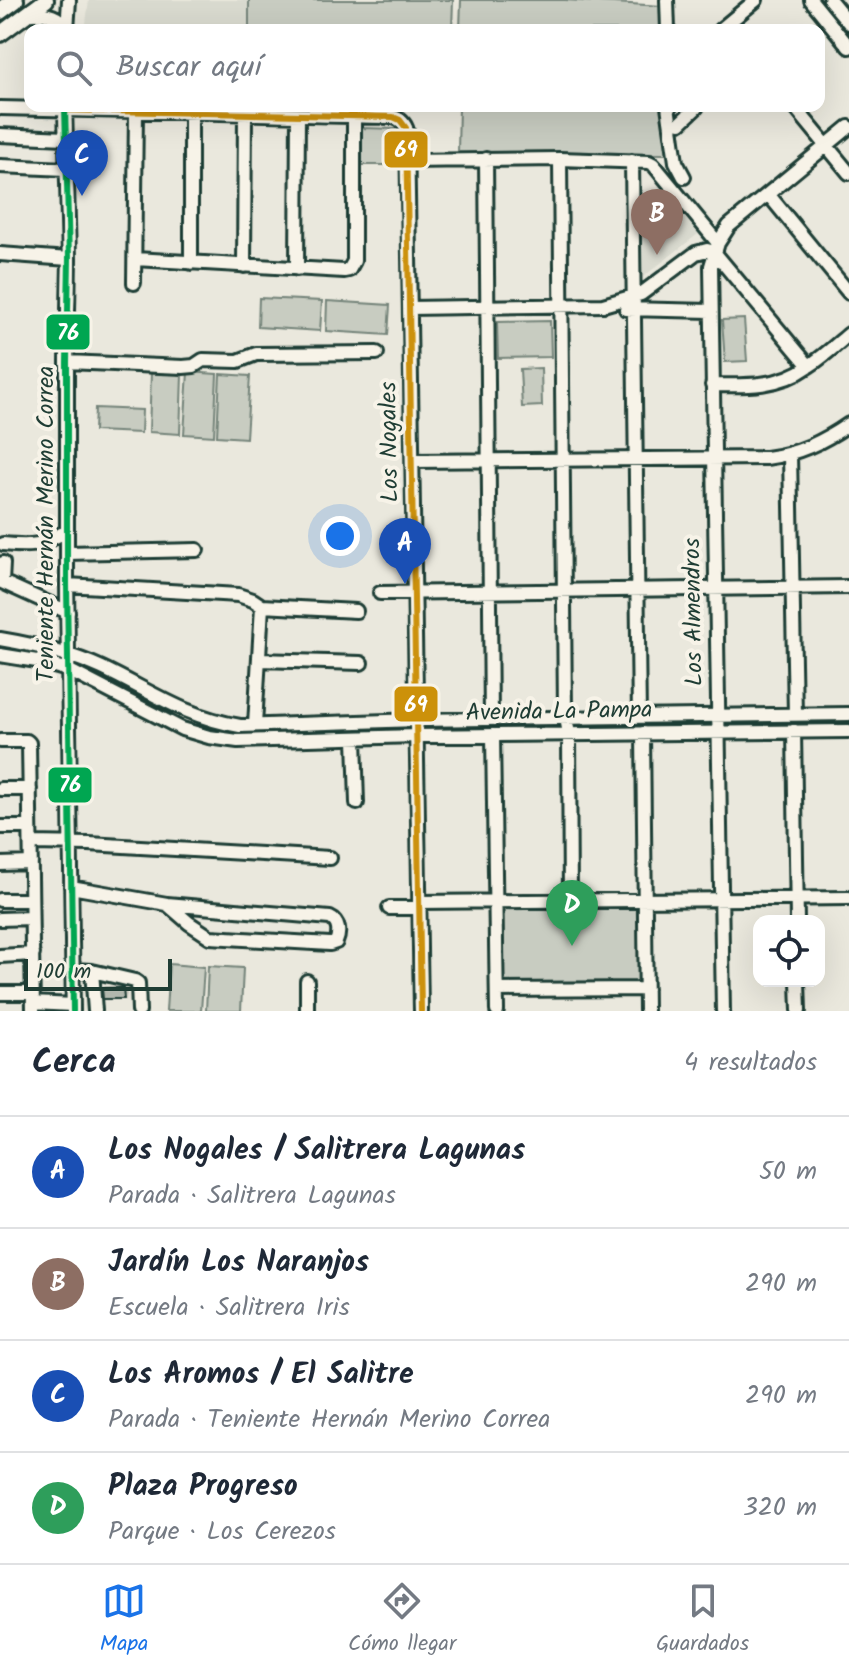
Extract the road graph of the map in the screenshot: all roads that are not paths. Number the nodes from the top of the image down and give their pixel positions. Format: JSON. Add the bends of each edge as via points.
{"nodes":[{"id":1,"x":15,"y":0,"type":"edge"},
{"id":2,"x":46,"y":0,"type":"edge"},
{"id":3,"x":69,"y":0,"type":"edge"},
{"id":4,"x":667,"y":0,"type":"edge"},
{"id":5,"x":756,"y":0,"type":"edge"},
{"id":6,"x":811,"y":0,"type":"edge"},
{"id":7,"x":830,"y":0,"type":"edge"},
{"id":8,"x":0,"y":11,"type":"edge"},
{"id":9,"x":25,"y":15,"type":"junction"},
{"id":10,"x":849,"y":23,"type":"edge"},
{"id":11,"x":63,"y":24,"type":"edge"},
{"id":12,"x":67,"y":24,"type":"edge"},
{"id":13,"x":668,"y":24,"type":"edge"},
{"id":14,"x":730,"y":24,"type":"edge"},
{"id":15,"x":0,"y":34,"type":"edge"},
{"id":16,"x":849,"y":47,"type":"edge"},
{"id":17,"x":0,"y":108,"type":"edge"},
{"id":18,"x":24,"y":108,"type":"edge"},
{"id":19,"x":65,"y":112,"type":"edge"},
{"id":20,"x":136,"y":112,"type":"joint"},
{"id":21,"x":669,"y":112,"type":"edge"},
{"id":22,"x":692,"y":112,"type":"edge"},
{"id":23,"x":799,"y":112,"type":"edge"},
{"id":24,"x":191,"y":113,"type":"junction"},
{"id":25,"x":245,"y":114,"type":"junction"},
{"id":26,"x":298,"y":115,"type":"junction"},
{"id":27,"x":354,"y":117,"type":"junction"},
{"id":28,"x":680,"y":123,"type":"dead end"},
{"id":29,"x":849,"y":127,"type":"edge"},
{"id":30,"x":0,"y":135,"type":"edge"},
{"id":31,"x":65,"y":138,"type":"junction"},
{"id":32,"x":826,"y":145,"type":"junction"},
{"id":33,"x":486,"y":159,"type":"junction"},
{"id":34,"x":560,"y":159,"type":"junction"},
{"id":35,"x":408,"y":161,"type":"junction"},
{"id":36,"x":632,"y":161,"type":"junction"},
{"id":37,"x":0,"y":166,"type":"edge"},
{"id":38,"x":66,"y":169,"type":"junction"},
{"id":39,"x":849,"y":173,"type":"edge"},
{"id":40,"x":684,"y":177,"type":"dead end"},
{"id":41,"x":768,"y":194,"type":"junction"},
{"id":42,"x":716,"y":247,"type":"junction"},
{"id":43,"x":0,"y":254,"type":"edge"},
{"id":44,"x":69,"y":259,"type":"junction"},
{"id":45,"x":135,"y":259,"type":"junction"},
{"id":46,"x":191,"y":263,"type":"junction"},
{"id":47,"x":244,"y":266,"type":"junction"},
{"id":48,"x":297,"y":269,"type":"junction"},
{"id":49,"x":134,"y":283,"type":"dead end"},
{"id":50,"x":849,"y":293,"type":"edge"},
{"id":51,"x":634,"y":304,"type":"junction"},
{"id":52,"x":561,"y":306,"type":"junction"},
{"id":53,"x":488,"y":307,"type":"junction"},
{"id":54,"x":410,"y":308,"type":"junction"},
{"id":55,"x":711,"y":311,"type":"junction"},
{"id":56,"x":849,"y":334,"type":"edge"},
{"id":57,"x":377,"y":353,"type":"dead end"},
{"id":58,"x":67,"y":362,"type":"junction"},
{"id":59,"x":809,"y":366,"type":"junction"},
{"id":60,"x":712,"y":385,"type":"junction"},
{"id":61,"x":847,"y":427,"type":"edge"},
{"id":62,"x":790,"y":454,"type":"junction"},
{"id":63,"x":636,"y":459,"type":"junction"},
{"id":64,"x":713,"y":459,"type":"junction"},
{"id":65,"x":562,"y":460,"type":"junction"},
{"id":66,"x":413,"y":461,"type":"junction"},
{"id":67,"x":489,"y":461,"type":"junction"},
{"id":68,"x":67,"y":531,"type":"junction"},
{"id":69,"x":2,"y":550,"type":"edge"},
{"id":70,"x":197,"y":550,"type":"dead end"},
{"id":71,"x":67,"y":553,"type":"junction"},
{"id":72,"x":1,"y":582,"type":"edge"},
{"id":73,"x":67,"y":585,"type":"junction"},
{"id":74,"x":849,"y":587,"type":"edge"},
{"id":75,"x":715,"y":588,"type":"junction"},
{"id":76,"x":792,"y":588,"type":"junction"},
{"id":77,"x":637,"y":590,"type":"junction"},
{"id":78,"x":564,"y":591,"type":"junction"},
{"id":79,"x":490,"y":592,"type":"junction"},
{"id":80,"x":380,"y":593,"type":"dead end"},
{"id":81,"x":415,"y":593,"type":"junction"},
{"id":82,"x":262,"y":606,"type":"junction"},
{"id":83,"x":356,"y":611,"type":"dead end"},
{"id":84,"x":68,"y":612,"type":"junction"},
{"id":85,"x":0,"y":639,"type":"edge"},
{"id":86,"x":68,"y":654,"type":"junction"},
{"id":87,"x":0,"y":655,"type":"edge"},
{"id":88,"x":259,"y":660,"type":"junction"},
{"id":89,"x":361,"y":663,"type":"dead end"},
{"id":90,"x":68,"y":670,"type":"junction"},
{"id":91,"x":849,"y":714,"type":"edge"},
{"id":92,"x":795,"y":715,"type":"junction"},
{"id":93,"x":717,"y":716,"type":"junction"},
{"id":94,"x":639,"y":717,"type":"junction"},
{"id":95,"x":565,"y":718,"type":"junction"},
{"id":96,"x":491,"y":719,"type":"junction"},
{"id":97,"x":417,"y":720,"type":"junction"},
{"id":98,"x":255,"y":725,"type":"junction"},
{"id":99,"x":794,"y":731,"type":"junction"},
{"id":100,"x":849,"y":731,"type":"edge"},
{"id":101,"x":718,"y":732,"type":"junction"},
{"id":102,"x":643,"y":733,"type":"junction"},
{"id":103,"x":569,"y":734,"type":"junction"},
{"id":104,"x":493,"y":735,"type":"junction"},
{"id":105,"x":417,"y":736,"type":"junction"},
{"id":106,"x":355,"y":738,"type":"junction"},
{"id":107,"x":0,"y":741,"type":"edge"},
{"id":108,"x":0,"y":789,"type":"edge"},
{"id":109,"x":30,"y":789,"type":"junction"},
{"id":110,"x":357,"y":803,"type":"dead end"},
{"id":111,"x":0,"y":827,"type":"edge"},
{"id":112,"x":30,"y":827,"type":"junction"},
{"id":113,"x":31,"y":843,"type":"junction"},
{"id":114,"x":71,"y":845,"type":"junction"},
{"id":115,"x":330,"y":858,"type":"dead end"},
{"id":116,"x":31,"y":863,"type":"junction"},
{"id":117,"x":0,"y":864,"type":"edge"},
{"id":118,"x":71,"y":887,"type":"junction"},
{"id":119,"x":849,"y":898,"type":"edge"},
{"id":120,"x":721,"y":899,"type":"junction"},
{"id":121,"x":797,"y":899,"type":"junction"},
{"id":122,"x":0,"y":900,"type":"edge"},
{"id":123,"x":31,"y":900,"type":"junction"},
{"id":124,"x":570,"y":900,"type":"junction"},
{"id":125,"x":645,"y":900,"type":"junction"},
{"id":126,"x":496,"y":901,"type":"junction"},
{"id":127,"x":167,"y":904,"type":"junction"},
{"id":128,"x":420,"y":905,"type":"junction"},
{"id":129,"x":389,"y":908,"type":"dead end"},
{"id":130,"x":797,"y":915,"type":"edge"},
{"id":131,"x":31,"y":918,"type":"junction"},
{"id":132,"x":0,"y":919,"type":"edge"},
{"id":133,"x":33,"y":954,"type":"junction"},
{"id":134,"x":0,"y":956,"type":"edge"},
{"id":135,"x":73,"y":970,"type":"junction"},
{"id":136,"x":92,"y":971,"type":"junction"},
{"id":137,"x":307,"y":981,"type":"dead end"},
{"id":138,"x":798,"y":987,"type":"edge"},
{"id":139,"x":646,"y":989,"type":"junction"},
{"id":140,"x":497,"y":990,"type":"junction"},
{"id":141,"x":0,"y":993,"type":"edge"},
{"id":142,"x":33,"y":1002,"type":"edge"},
{"id":143,"x":54,"y":1008,"type":"edge"},
{"id":144,"x":73,"y":1008,"type":"edge"},
{"id":145,"x":95,"y":1011,"type":"edge"},
{"id":146,"x":139,"y":1011,"type":"edge"},
{"id":147,"x":307,"y":1011,"type":"edge"},
{"id":148,"x":421,"y":1011,"type":"edge"},
{"id":149,"x":497,"y":1011,"type":"edge"},
{"id":150,"x":646,"y":1011,"type":"edge"},
{"id":151,"x":723,"y":1011,"type":"edge"},
{"id":152,"x":799,"y":1011,"type":"edge"}],
"edges":[{"from":1,"to":8,"type":"highway"},
{"from":2,"to":9,"type":"main road"},
{"from":3,"to":12,"type":"street"},
{"from":4,"to":13,"type":"street"},
{"from":5,"to":14,"type":"street"},
{"from":6,"to":16,"type":"street"},
{"from":7,"to":10,"type":"street"},
{"from":9,"to":11,"type":"street","via":[[53,15]]},
{"from":9,"to":15,"type":"main road"},
{"from":17,"to":18,"type":"street"},
{"from":19,"to":31,"type":"street","name":"Teniente Hernán Merino Correa"},
{"from":20,"to":24,"type":"street"},
{"from":20,"to":45,"type":"street"},
{"from":21,"to":40,"type":"street","via":[[676,162]]},
{"from":22,"to":28,"type":"street"},
{"from":23,"to":32,"type":"street"},
{"from":24,"to":25,"type":"street"},
{"from":24,"to":46,"type":"street"},
{"from":25,"to":26,"type":"street"},
{"from":25,"to":47,"type":"street"},
{"from":26,"to":27,"type":"street"},
{"from":26,"to":48,"type":"street"},
{"from":27,"to":35,"type":"street","name":"Los Nogales","via":[[400,120],[407,131]]},
{"from":27,"to":48,"type":"street","via":[[354,261],[344,271]]},
{"from":29,"to":32,"type":"street"},
{"from":30,"to":31,"type":"street"},
{"from":31,"to":38,"type":"street","name":"Teniente Hernán Merino Correa"},
{"from":32,"to":39,"type":"street"},
{"from":32,"to":41,"type":"street"},
{"from":33,"to":34,"type":"street"},
{"from":33,"to":35,"type":"street"},
{"from":33,"to":53,"type":"street"},
{"from":34,"to":36,"type":"street"},
{"from":34,"to":52,"type":"street"},
{"from":35,"to":54,"type":"street","name":"Los Nogales"},
{"from":36,"to":42,"type":"street","via":[[653,164]]},
{"from":36,"to":51,"type":"street"},
{"from":37,"to":38,"type":"street"},
{"from":38,"to":44,"type":"street","name":"Teniente Hernán Merino Correa"},
{"from":41,"to":42,"type":"street","via":[[729,226]]},
{"from":41,"to":50,"type":"street"},
{"from":42,"to":51,"type":"street","via":[[696,253]]},
{"from":42,"to":55,"type":"street","name":"Los Almendros"},
{"from":42,"to":59,"type":"street"},
{"from":43,"to":44,"type":"street"},
{"from":44,"to":58,"type":"street","name":"Teniente Hernán Merino Correa"},
{"from":45,"to":46,"type":"street"},
{"from":45,"to":49,"type":"street"},
{"from":46,"to":47,"type":"street"},
{"from":47,"to":48,"type":"street"},
{"from":51,"to":52,"type":"street"},
{"from":51,"to":55,"type":"street"},
{"from":51,"to":63,"type":"street"},
{"from":52,"to":53,"type":"street"},
{"from":52,"to":65,"type":"street"},
{"from":53,"to":54,"type":"street"},
{"from":53,"to":67,"type":"street"},
{"from":54,"to":66,"type":"street","name":"Los Nogales"},
{"from":55,"to":60,"type":"street","name":"Los Almendros"},
{"from":56,"to":59,"type":"street"},
{"from":57,"to":58,"type":"street","via":[[256,354],[183,367]]},
{"from":58,"to":68,"type":"street","name":"Teniente Hernán Merino Correa"},
{"from":59,"to":60,"type":"street","via":[[763,384]]},
{"from":60,"to":64,"type":"street","name":"Los Almendros"},
{"from":61,"to":62,"type":"street"},
{"from":62,"to":64,"type":"street"},
{"from":62,"to":76,"type":"street"},
{"from":63,"to":64,"type":"street"},
{"from":63,"to":65,"type":"street"},
{"from":63,"to":77,"type":"street"},
{"from":64,"to":75,"type":"street","name":"Los Almendros"},
{"from":65,"to":67,"type":"street"},
{"from":65,"to":78,"type":"street"},
{"from":66,"to":67,"type":"street"},
{"from":66,"to":81,"type":"street","name":"Los Nogales"},
{"from":67,"to":79,"type":"street"},
{"from":68,"to":69,"type":"street","via":[[42,544]]},
{"from":68,"to":71,"type":"street","name":"Teniente Hernán Merino Correa"},
{"from":69,"to":72,"type":"street"},
{"from":70,"to":71,"type":"street"},
{"from":71,"to":73,"type":"street","name":"Teniente Hernán Merino Correa"},
{"from":72,"to":84,"type":"street"},
{"from":73,"to":82,"type":"street","via":[[238,595]]},
{"from":73,"to":84,"type":"street","name":"Teniente Hernán Merino Correa"},
{"from":74,"to":76,"type":"street"},
{"from":75,"to":76,"type":"street"},
{"from":75,"to":77,"type":"street"},
{"from":75,"to":93,"type":"street","name":"Los Almendros"},
{"from":76,"to":92,"type":"street"},
{"from":77,"to":78,"type":"street"},
{"from":77,"to":94,"type":"street"},
{"from":78,"to":79,"type":"street"},
{"from":78,"to":95,"type":"street"},
{"from":79,"to":81,"type":"street"},
{"from":79,"to":96,"type":"street"},
{"from":80,"to":81,"type":"street"},
{"from":81,"to":97,"type":"street","name":"Los Nogales"},
{"from":82,"to":83,"type":"street"},
{"from":82,"to":88,"type":"street"},
{"from":84,"to":86,"type":"street","name":"Teniente Hernán Merino Correa"},
{"from":85,"to":86,"type":"street","name":"Avenida La Pampa"},
{"from":86,"to":90,"type":"street","name":"Teniente Hernán Merino Correa"},
{"from":86,"to":98,"type":"street","name":"Avenida La Pampa","via":[[193,714]]},
{"from":87,"to":90,"type":"street","name":"Avenida La Pampa"},
{"from":88,"to":89,"type":"street"},
{"from":88,"to":98,"type":"street"},
{"from":90,"to":106,"type":"street","name":"Avenida La Pampa","via":[[182,729],[209,737]]},
{"from":90,"to":114,"type":"street","name":"Teniente Hernán Merino Correa"},
{"from":91,"to":92,"type":"street","name":"Avenida La Pampa"},
{"from":92,"to":93,"type":"street","name":"Avenida La Pampa"},
{"from":93,"to":94,"type":"street","name":"Avenida La Pampa"},
{"from":93,"to":101,"type":"street","name":"Los Almendros"},
{"from":94,"to":95,"type":"street","name":"Avenida La Pampa"},
{"from":95,"to":96,"type":"street","name":"Avenida La Pampa"},
{"from":95,"to":103,"type":"street"},
{"from":96,"to":97,"type":"street","name":"Avenida La Pampa"},
{"from":97,"to":98,"type":"street","name":"Avenida La Pampa"},
{"from":97,"to":105,"type":"street","name":"Los Nogales"},
{"from":99,"to":100,"type":"street","name":"Avenida La Pampa"},
{"from":99,"to":101,"type":"street","name":"Avenida La Pampa"},
{"from":99,"to":121,"type":"street"},
{"from":101,"to":102,"type":"street","name":"Avenida La Pampa"},
{"from":101,"to":120,"type":"street","name":"Los Almendros"},
{"from":102,"to":103,"type":"street","name":"Avenida La Pampa"},
{"from":102,"to":125,"type":"street"},
{"from":103,"to":104,"type":"street","name":"Avenida La Pampa"},
{"from":103,"to":124,"type":"street"},
{"from":104,"to":105,"type":"street","name":"Avenida La Pampa"},
{"from":104,"to":126,"type":"street"},
{"from":105,"to":106,"type":"street","name":"Avenida La Pampa"},
{"from":105,"to":128,"type":"street","name":"Los Nogales"},
{"from":106,"to":110,"type":"street"},
{"from":107,"to":109,"type":"street","via":[[29,743]]},
{"from":108,"to":109,"type":"street"},
{"from":109,"to":112,"type":"street"},
{"from":111,"to":112,"type":"street"},
{"from":112,"to":113,"type":"street"},
{"from":113,"to":114,"type":"street"},
{"from":113,"to":116,"type":"street"},
{"from":114,"to":115,"type":"street"},
{"from":114,"to":118,"type":"street","name":"Teniente Hernán Merino Correa"},
{"from":116,"to":117,"type":"street"},
{"from":116,"to":123,"type":"street"},
{"from":118,"to":127,"type":"street"},
{"from":118,"to":135,"type":"street","name":"Teniente Hernán Merino Correa"},
{"from":119,"to":121,"type":"street"},
{"from":120,"to":121,"type":"street"},
{"from":120,"to":125,"type":"street"},
{"from":120,"to":151,"type":"street","name":"Los Almendros"},
{"from":121,"to":130,"type":"street"},
{"from":122,"to":123,"type":"street"},
{"from":123,"to":131,"type":"street"},
{"from":124,"to":125,"type":"street"},
{"from":124,"to":126,"type":"street"},
{"from":125,"to":139,"type":"street"},
{"from":126,"to":128,"type":"street"},
{"from":126,"to":140,"type":"street"},
{"from":127,"to":127,"type":"street","via":[[330,918],[338,925],[338,936],[330,944],[210,937]]},
{"from":128,"to":129,"type":"street"},
{"from":128,"to":148,"type":"street","name":"Los Nogales"},
{"from":131,"to":132,"type":"street"},
{"from":131,"to":133,"type":"street"},
{"from":133,"to":134,"type":"street"},
{"from":133,"to":142,"type":"street"},
{"from":135,"to":136,"type":"street"},
{"from":135,"to":144,"type":"street","name":"Teniente Hernán Merino Correa"},
{"from":136,"to":145,"type":"street"},
{"from":136,"to":146,"type":"street","via":[[138,983]]},
{"from":137,"to":147,"type":"street"},
{"from":138,"to":152,"type":"street"},
{"from":139,"to":140,"type":"street"},
{"from":139,"to":150,"type":"street"},
{"from":140,"to":149,"type":"street"},
{"from":141,"to":142,"type":"street","name":"Teniente Hernán Merino Correa"},
{"from":142,"to":143,"type":"street","name":"Teniente Hernán Merino Correa"},
{"from":143,"to":144,"type":"street","name":"Teniente Hernán Merino Correa"}]}
